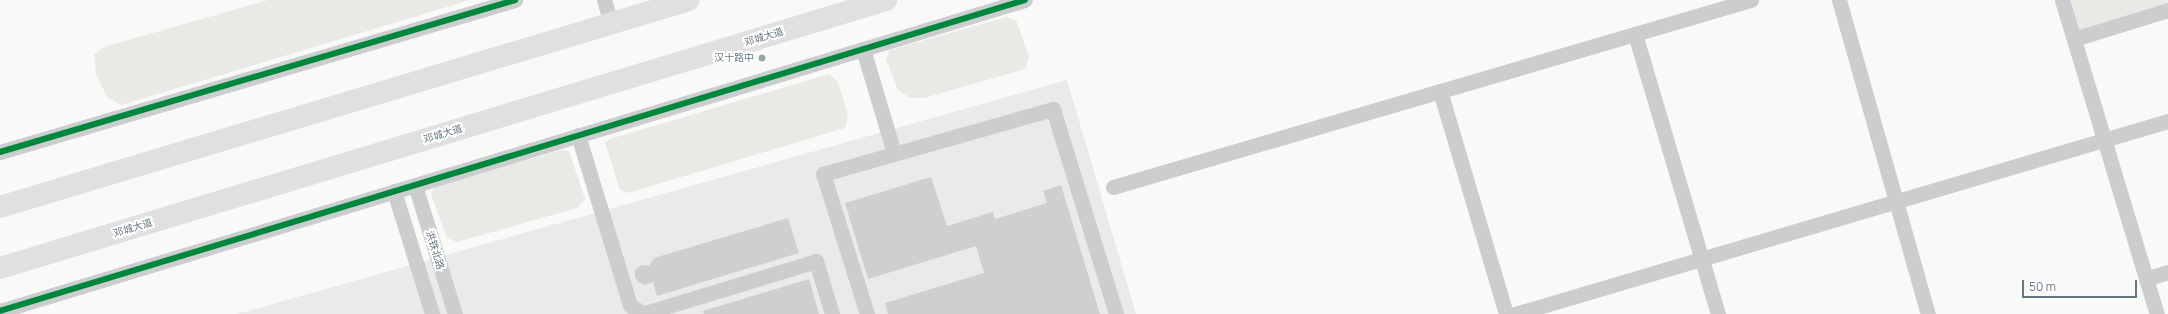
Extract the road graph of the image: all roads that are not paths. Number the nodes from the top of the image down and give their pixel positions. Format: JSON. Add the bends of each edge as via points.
{"nodes":[{"id":1,"x":515,"y":0,"type":"edge"},
{"id":2,"x":604,"y":0,"type":"edge"},
{"id":3,"x":689,"y":0,"type":"edge"},
{"id":4,"x":886,"y":0,"type":"edge"},
{"id":5,"x":1025,"y":0,"type":"edge"},
{"id":6,"x":1751,"y":0,"type":"edge"},
{"id":7,"x":1839,"y":0,"type":"edge"},
{"id":8,"x":2062,"y":0,"type":"edge"},
{"id":9,"x":2168,"y":10,"type":"edge"},
{"id":10,"x":611,"y":23,"type":"junction"},
{"id":11,"x":1635,"y":34,"type":"junction"},
{"id":12,"x":2074,"y":39,"type":"junction"},
{"id":13,"x":863,"y":49,"type":"junction"},
{"id":14,"x":1440,"y":91,"type":"junction"},
{"id":15,"x":2168,"y":122,"type":"edge"},
{"id":16,"x":578,"y":135,"type":"junction"},
{"id":17,"x":2104,"y":140,"type":"junction"},
{"id":18,"x":0,"y":152,"type":"edge"},
{"id":19,"x":894,"y":153,"type":"junction"},
{"id":20,"x":415,"y":185,"type":"junction"},
{"id":21,"x":1113,"y":187,"type":"dead end"},
{"id":22,"x":394,"y":191,"type":"junction"},
{"id":23,"x":1895,"y":202,"type":"junction"},
{"id":24,"x":0,"y":207,"type":"edge"},
{"id":25,"x":1702,"y":259,"type":"junction"},
{"id":26,"x":0,"y":268,"type":"edge"},
{"id":27,"x":2168,"y":272,"type":"edge"},
{"id":28,"x":2146,"y":279,"type":"junction"},
{"id":29,"x":0,"y":311,"type":"edge"},
{"id":30,"x":432,"y":314,"type":"edge"},
{"id":31,"x":455,"y":314,"type":"edge"},
{"id":32,"x":643,"y":314,"type":"edge"},
{"id":33,"x":832,"y":314,"type":"edge"},
{"id":34,"x":867,"y":314,"type":"edge"},
{"id":35,"x":1116,"y":314,"type":"edge"},
{"id":36,"x":1506,"y":314,"type":"edge"},
{"id":37,"x":1515,"y":314,"type":"edge"},
{"id":38,"x":1718,"y":314,"type":"edge"},
{"id":39,"x":1928,"y":314,"type":"edge"},
{"id":40,"x":2157,"y":314,"type":"edge"}],
"edges":[{"from":1,"to":18,"type":"street"},
{"from":2,"to":10,"type":"street"},
{"from":3,"to":10,"type":"highway"},
{"from":4,"to":26,"type":"highway","name":"邓城大道"},
{"from":5,"to":13,"type":"street"},
{"from":6,"to":11,"type":"street"},
{"from":7,"to":23,"type":"street"},
{"from":8,"to":12,"type":"street"},
{"from":9,"to":12,"type":"street"},
{"from":10,"to":24,"type":"highway"},
{"from":11,"to":14,"type":"street"},
{"from":11,"to":25,"type":"street"},
{"from":12,"to":17,"type":"street"},
{"from":13,"to":16,"type":"street"},
{"from":13,"to":19,"type":"street"},
{"from":14,"to":21,"type":"street"},
{"from":14,"to":36,"type":"street"},
{"from":15,"to":17,"type":"street"},
{"from":16,"to":20,"type":"street"},
{"from":16,"to":32,"type":"street","via":[[630,305]]},
{"from":17,"to":23,"type":"street"},
{"from":17,"to":28,"type":"street"},
{"from":19,"to":34,"type":"street","via":[[824,174]]},
{"from":19,"to":35,"type":"street","via":[[1053,109]]},
{"from":20,"to":22,"type":"street"},
{"from":20,"to":31,"type":"street","name":"洪铁北路"},
{"from":22,"to":29,"type":"street"},
{"from":22,"to":30,"type":"street"},
{"from":23,"to":25,"type":"street"},
{"from":23,"to":39,"type":"street"},
{"from":25,"to":37,"type":"street"},
{"from":25,"to":38,"type":"street"},
{"from":27,"to":28,"type":"street"},
{"from":28,"to":40,"type":"street"},
{"from":32,"to":33,"type":"street","via":[[816,261]]}]}
